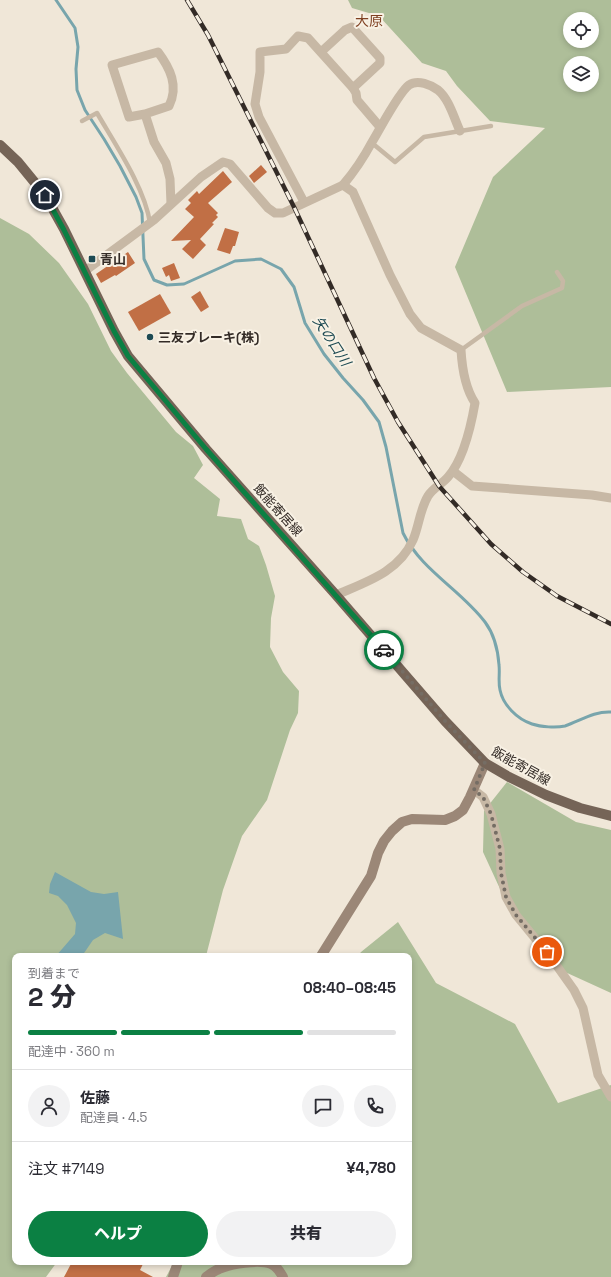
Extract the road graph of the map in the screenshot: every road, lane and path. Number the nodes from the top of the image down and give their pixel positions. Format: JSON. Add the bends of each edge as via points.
{"nodes":[{"id":1,"x":321,"y":52,"type":"junction"},
{"id":2,"x":353,"y":88,"type":"junction"},
{"id":3,"x":145,"y":114,"type":"junction"},
{"id":4,"x":84,"y":120,"type":"dead end"},
{"id":5,"x":491,"y":126,"type":"dead end"},
{"id":6,"x":380,"y":127,"type":"junction"},
{"id":7,"x":460,"y":131,"type":"junction"},
{"id":8,"x":372,"y":143,"type":"junction"},
{"id":9,"x":0,"y":145,"type":"edge"},
{"id":10,"x":343,"y":186,"type":"junction"},
{"id":11,"x":304,"y":202,"type":"junction"},
{"id":12,"x":171,"y":204,"type":"junction"},
{"id":13,"x":149,"y":223,"type":"junction"},
{"id":14,"x":85,"y":271,"type":"junction"},
{"id":15,"x":557,"y":272,"type":"dead end"},
{"id":16,"x":461,"y":350,"type":"junction"},
{"id":17,"x":453,"y":471,"type":"junction"},
{"id":18,"x":611,"y":498,"type":"edge"},
{"id":19,"x":336,"y":595,"type":"junction"},
{"id":20,"x":485,"y":763,"type":"junction"},
{"id":21,"x":474,"y":790,"type":"junction"},
{"id":22,"x":611,"y":816,"type":"edge"},
{"id":23,"x":322,"y":953,"type":"edge"},
{"id":24,"x":611,"y":1097,"type":"edge"},
{"id":25,"x":177,"y":1265,"type":"edge"},
{"id":26,"x":231,"y":1265,"type":"edge"},
{"id":27,"x":273,"y":1265,"type":"edge"},
{"id":28,"x":173,"y":1277,"type":"edge"},
{"id":29,"x":206,"y":1277,"type":"edge"},
{"id":30,"x":283,"y":1277,"type":"edge"}],
"edges":[{"from":1,"to":2,"type":"street"},
{"from":1,"to":2,"type":"street","via":[[345,30],[352,27],[380,58],[380,63]]},
{"from":1,"to":11,"type":"street","via":[[308,38],[298,36],[286,49],[260,52],[255,104],[259,117]]},
{"from":2,"to":6,"type":"street","via":[[357,100]]},
{"from":3,"to":3,"type":"street","via":[[129,118],[112,65],[158,52],[169,67],[173,99],[169,106]]},
{"from":3,"to":12,"type":"street","via":[[154,142],[166,163],[170,179]]},
{"from":4,"to":13,"type":"lane","via":[[97,113],[142,193],[148,209]]},
{"from":5,"to":7,"type":"lane"},
{"from":6,"to":7,"type":"street","via":[[410,85],[420,82],[439,91],[446,100]]},
{"from":6,"to":8,"type":"street"},
{"from":7,"to":8,"type":"lane","via":[[424,137],[395,162]]},
{"from":8,"to":10,"type":"street"},
{"from":9,"to":14,"type":"main road","name":"飯能寄居線","via":[[18,162],[45,195]]},
{"from":10,"to":11,"type":"street"},
{"from":10,"to":16,"type":"street","via":[[353,192],[410,314],[422,328]]},
{"from":11,"to":12,"type":"street","via":[[283,213],[275,213],[230,164],[223,162],[201,177]]},
{"from":12,"to":13,"type":"street"},
{"from":13,"to":14,"type":"street"},
{"from":14,"to":19,"type":"main road","name":"飯能寄居線","via":[[128,356],[206,449]]},
{"from":15,"to":16,"type":"lane","via":[[563,281],[562,288],[522,306]]},
{"from":16,"to":17,"type":"street","via":[[464,373],[475,403],[471,429]]},
{"from":17,"to":18,"type":"street","via":[[472,486]]},
{"from":17,"to":19,"type":"street","via":[[428,496],[413,541],[395,566]]},
{"from":19,"to":20,"type":"main road","name":"飯能寄居線","via":[[445,721]]},
{"from":20,"to":21,"type":"street"},
{"from":20,"to":22,"type":"main road","name":"飯能寄居線","via":[[509,778],[546,795]]},
{"from":21,"to":23,"type":"street","via":[[463,810],[455,816],[445,820],[412,819],[402,822],[392,831],[378,853],[371,876]]},
{"from":21,"to":24,"type":"street","via":[[483,797],[491,814],[500,849],[506,897],[516,915],[574,990],[583,1008],[598,1075]]},
{"from":25,"to":28,"type":"street"},
{"from":26,"to":29,"type":"street"},
{"from":27,"to":30,"type":"street"}]}
